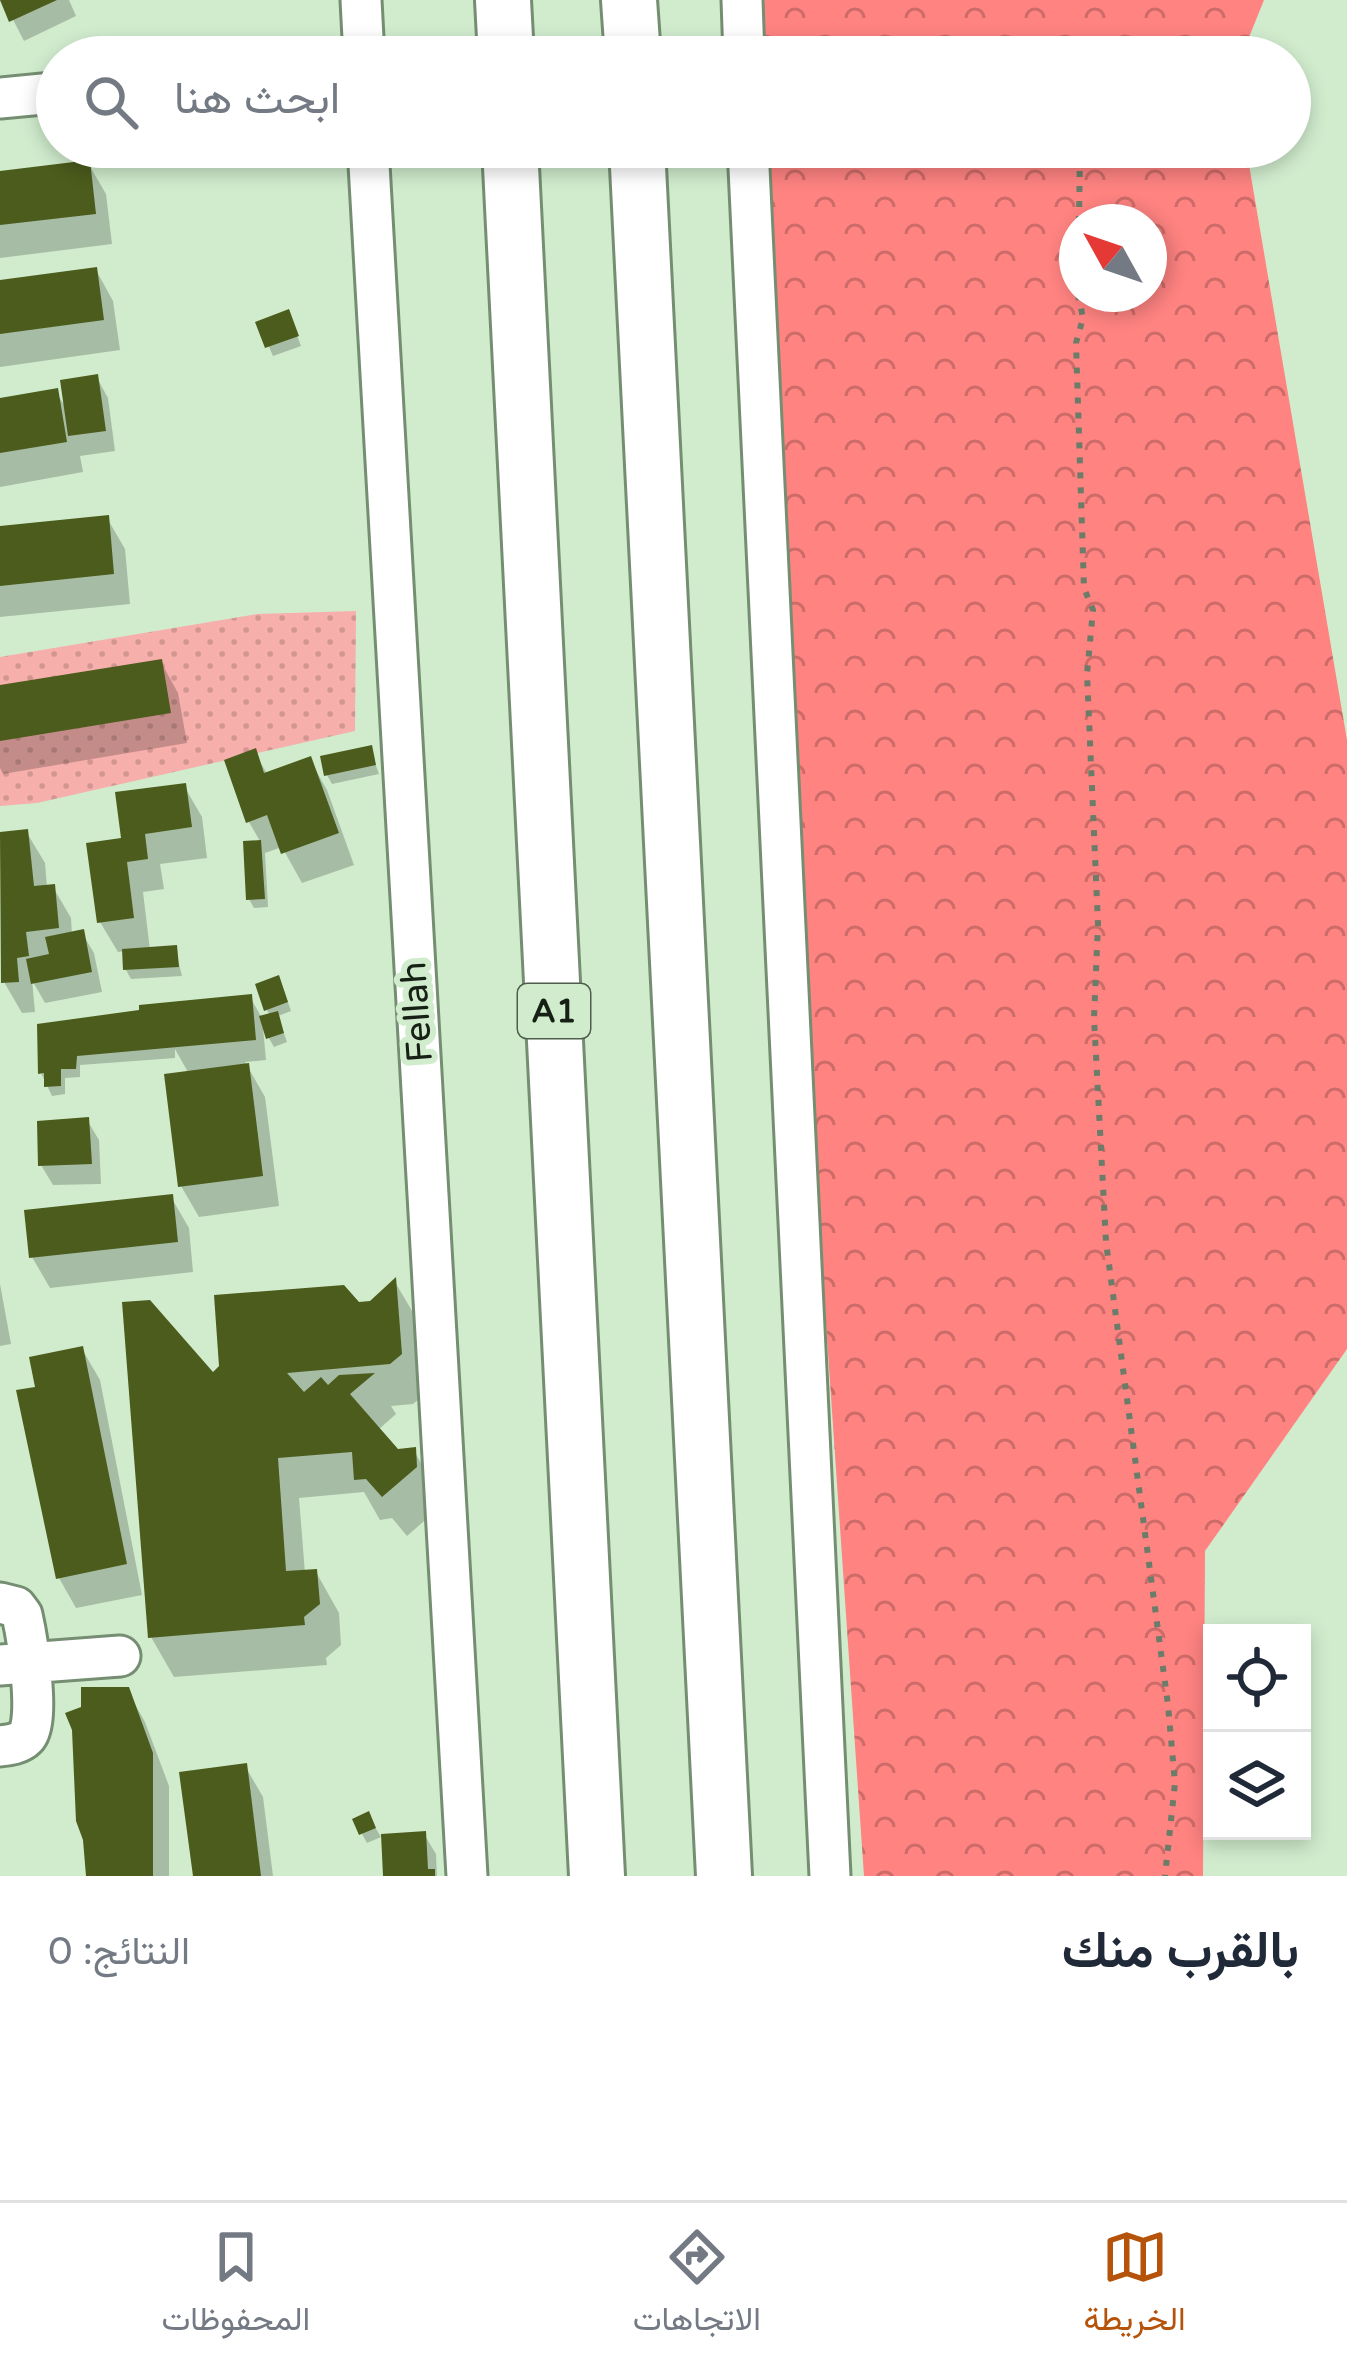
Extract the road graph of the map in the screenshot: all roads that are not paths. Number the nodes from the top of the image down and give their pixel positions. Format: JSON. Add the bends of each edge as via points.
{"nodes":[{"id":1,"x":361,"y":0,"type":"edge"},
{"id":2,"x":503,"y":0,"type":"edge"},
{"id":3,"x":629,"y":0,"type":"edge"},
{"id":4,"x":742,"y":0,"type":"edge"},
{"id":5,"x":363,"y":36,"type":"edge"},
{"id":6,"x":505,"y":36,"type":"edge"},
{"id":7,"x":632,"y":36,"type":"edge"},
{"id":8,"x":743,"y":36,"type":"edge"},
{"id":9,"x":36,"y":95,"type":"edge"},
{"id":10,"x":0,"y":98,"type":"edge"},
{"id":11,"x":369,"y":168,"type":"edge"},
{"id":12,"x":511,"y":168,"type":"edge"},
{"id":13,"x":638,"y":168,"type":"edge"},
{"id":14,"x":749,"y":168,"type":"edge"},
{"id":15,"x":0,"y":1604,"type":"edge"},
{"id":16,"x":120,"y":1656,"type":"dead end"},
{"id":17,"x":14,"y":1664,"type":"edge"},
{"id":18,"x":0,"y":1746,"type":"edge"},
{"id":19,"x":467,"y":1876,"type":"edge"},
{"id":20,"x":598,"y":1876,"type":"edge"},
{"id":21,"x":724,"y":1876,"type":"edge"},
{"id":22,"x":830,"y":1876,"type":"edge"}],
"edges":[{"from":1,"to":5,"type":"street"},
{"from":2,"to":6,"type":"highway"},
{"from":3,"to":7,"type":"highway"},
{"from":4,"to":8,"type":"street"},
{"from":9,"to":10,"type":"street"},
{"from":11,"to":19,"type":"street","name":"Fellah"},
{"from":12,"to":20,"type":"highway","number":"A1"},
{"from":13,"to":21,"type":"highway"},
{"from":14,"to":22,"type":"street"},
{"from":15,"to":17,"type":"street","via":[[22,1615]]},
{"from":16,"to":17,"type":"street"},
{"from":17,"to":18,"type":"street","via":[[32,1726],[22,1740]]}]}
